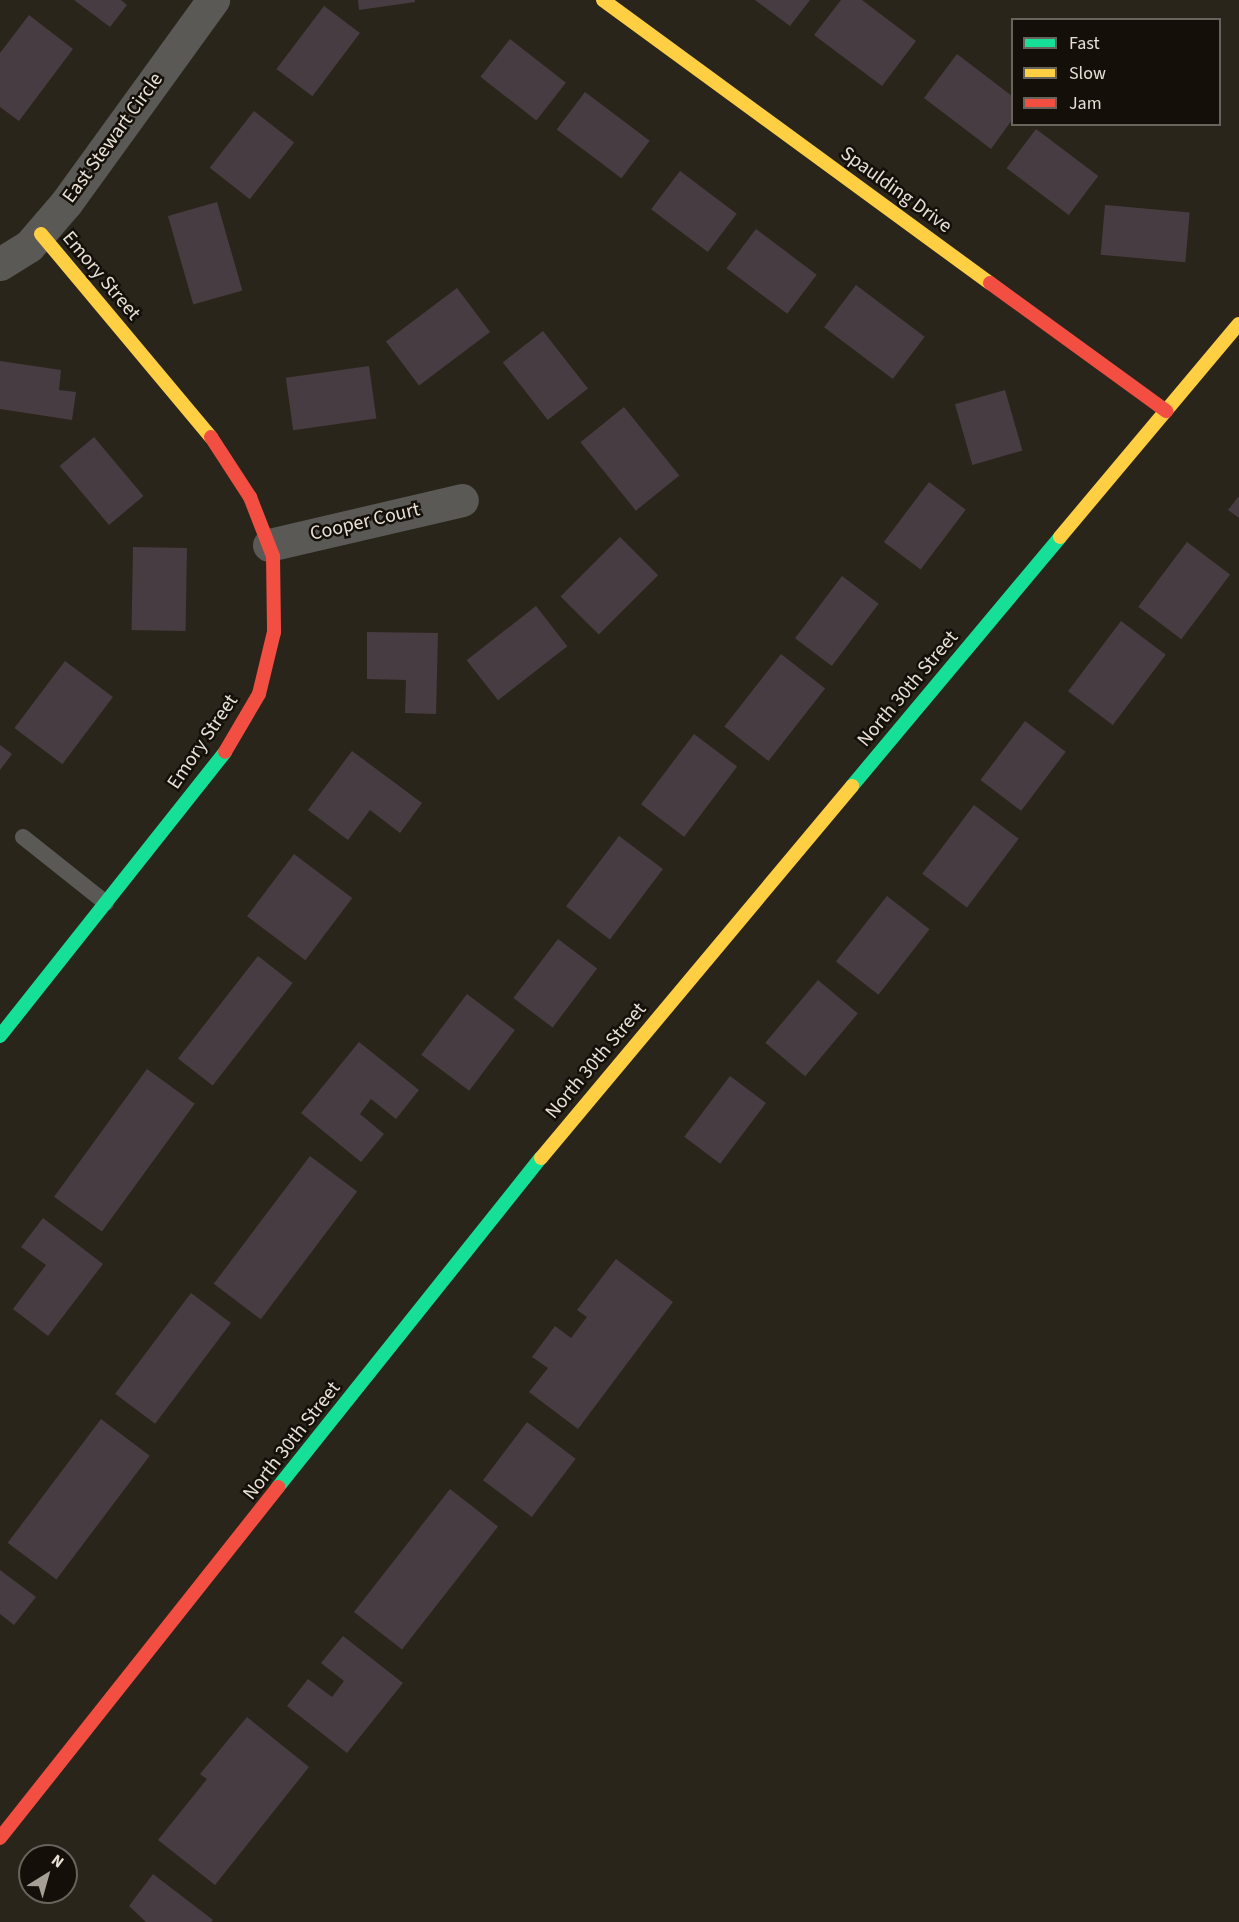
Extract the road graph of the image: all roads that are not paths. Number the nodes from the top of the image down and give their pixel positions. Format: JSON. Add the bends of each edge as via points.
{"nodes":[{"id":1,"x":213,"y":0,"type":"edge"},
{"id":2,"x":603,"y":0,"type":"edge"},
{"id":3,"x":41,"y":234,"type":"junction"},
{"id":4,"x":0,"y":264,"type":"edge"},
{"id":5,"x":1239,"y":324,"type":"edge"},
{"id":6,"x":1166,"y":411,"type":"junction"},
{"id":7,"x":462,"y":500,"type":"dead end"},
{"id":8,"x":269,"y":545,"type":"junction"},
{"id":9,"x":23,"y":837,"type":"dead end"},
{"id":10,"x":106,"y":903,"type":"junction"},
{"id":11,"x":0,"y":1036,"type":"edge"},
{"id":12,"x":0,"y":1838,"type":"edge"}],
"edges":[{"from":1,"to":3,"type":"street","name":"East Stewart Circle"},
{"from":2,"to":6,"type":"street","name":"Spaulding Drive"},
{"from":3,"to":4,"type":"street","name":"East Stewart Circle"},
{"from":3,"to":8,"type":"street","name":"Emory Street","via":[[215,441],[250,497]]},
{"from":5,"to":6,"type":"street","name":"North 30th Street"},
{"from":6,"to":12,"type":"street","name":"North 30th Street","via":[[519,1184]]},
{"from":7,"to":8,"type":"street","name":"Cooper Court"},
{"from":8,"to":10,"type":"street","name":"Emory Street","via":[[273,556],[274,632],[259,694],[220,759]]},
{"from":9,"to":10,"type":"lane"},
{"from":10,"to":11,"type":"street","name":"Emory Street"}]}
